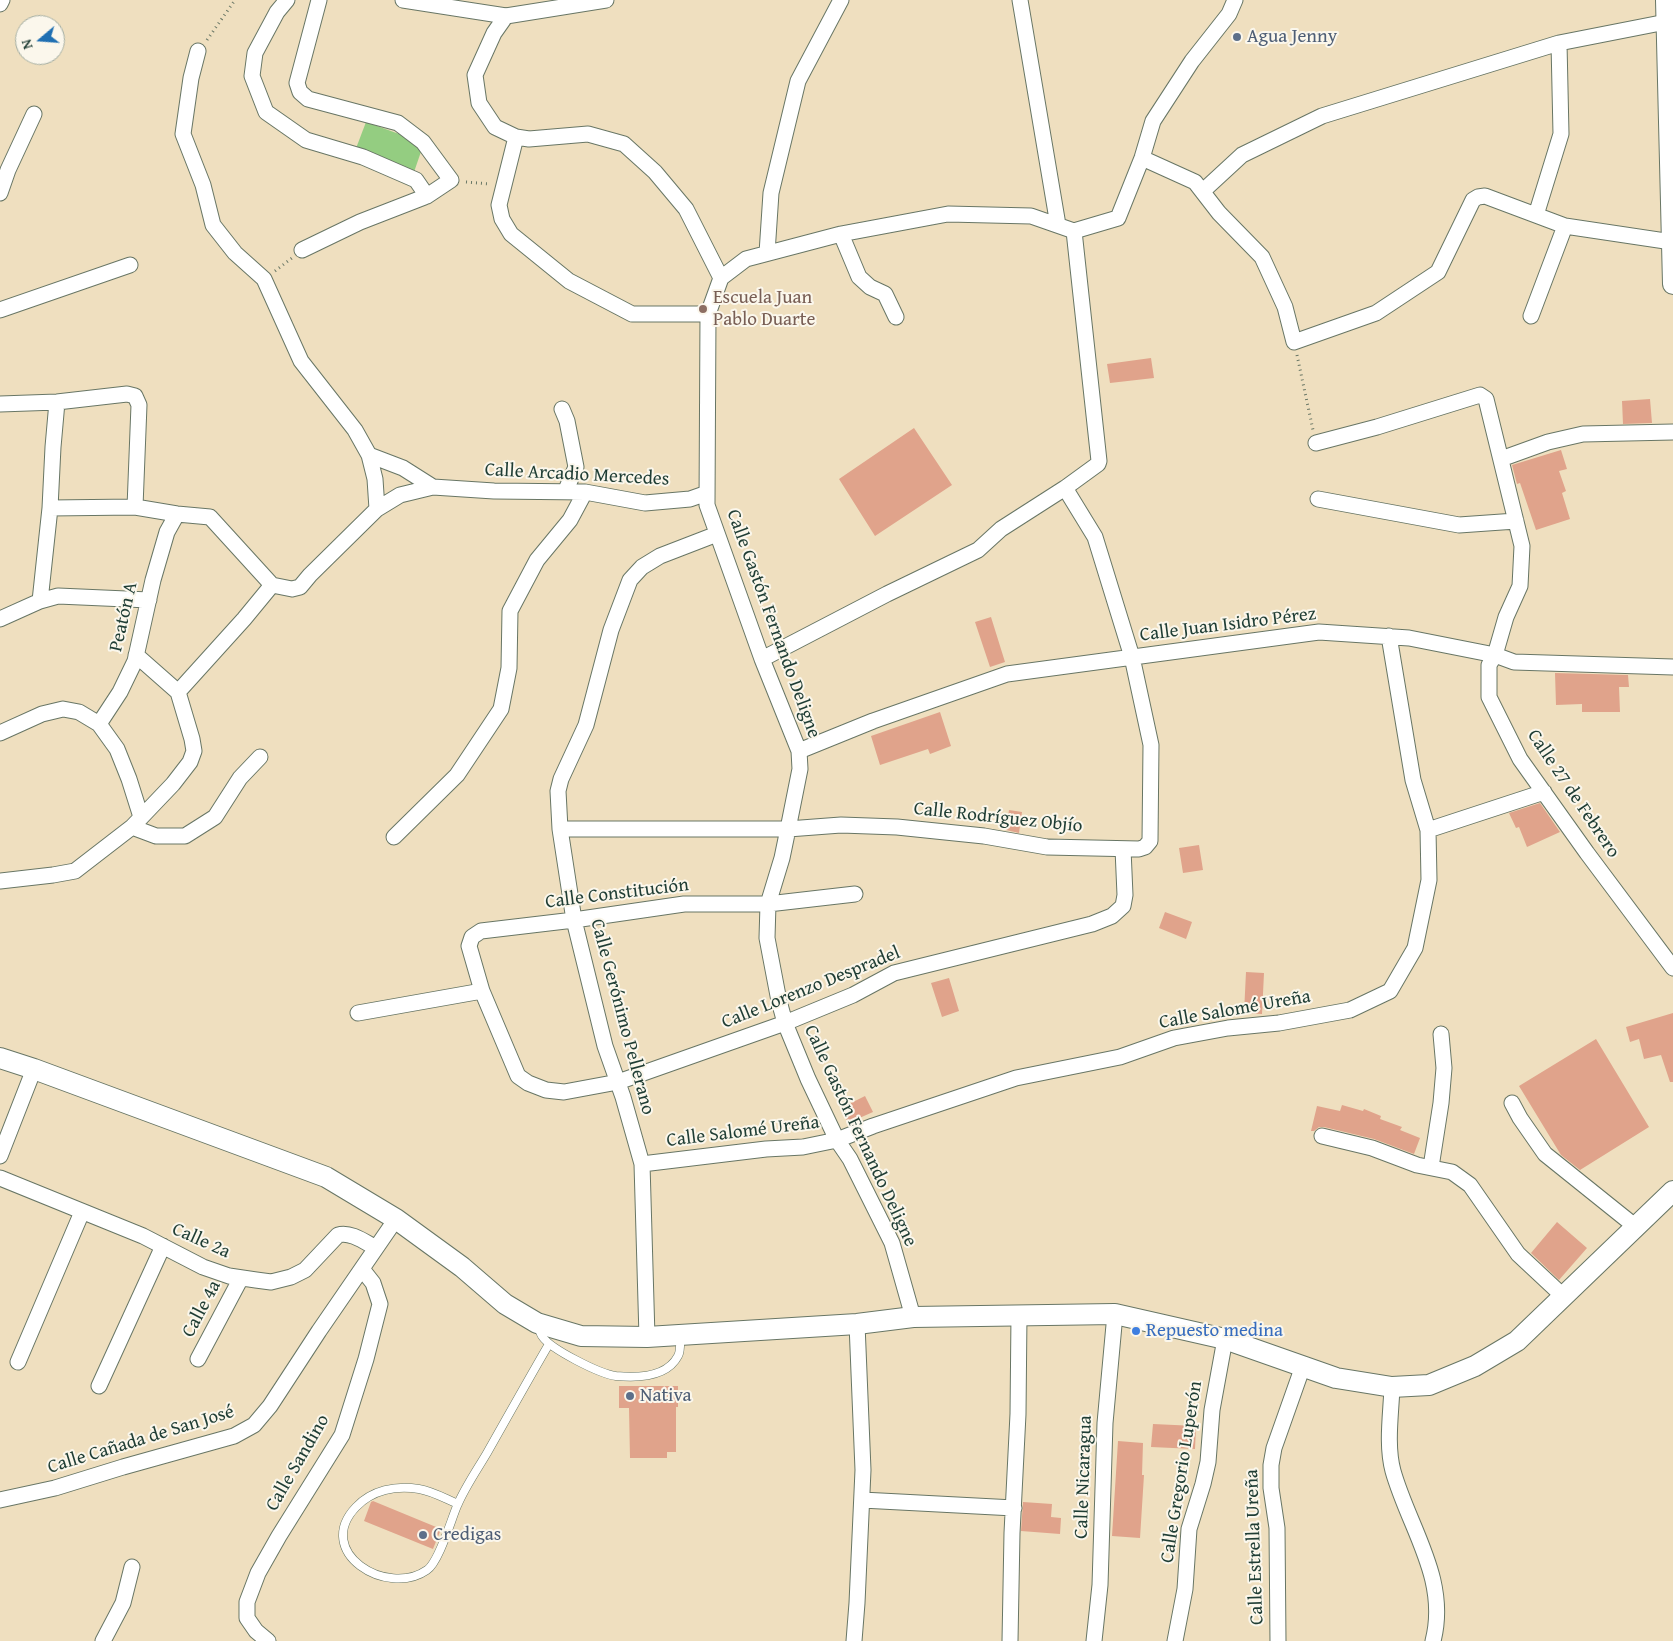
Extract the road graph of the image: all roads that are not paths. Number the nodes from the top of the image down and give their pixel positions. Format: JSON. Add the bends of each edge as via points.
{"nodes":[{"id":1,"x":2,"y":0,"type":"edge"},
{"id":2,"x":287,"y":0,"type":"edge"},
{"id":3,"x":319,"y":0,"type":"edge"},
{"id":4,"x":403,"y":0,"type":"edge"},
{"id":5,"x":606,"y":0,"type":"edge"},
{"id":6,"x":841,"y":0,"type":"edge"},
{"id":7,"x":1020,"y":0,"type":"edge"},
{"id":8,"x":1221,"y":0,"type":"edge"},
{"id":9,"x":1666,"y":0,"type":"edge"},
{"id":10,"x":0,"y":4,"type":"edge"},
{"id":11,"x":1232,"y":7,"type":"edge"},
{"id":12,"x":506,"y":16,"type":"junction"},
{"id":13,"x":1666,"y":22,"type":"junction"},
{"id":14,"x":1559,"y":43,"type":"junction"},
{"id":15,"x":198,"y":51,"type":"road end"},
{"id":16,"x":34,"y":114,"type":"dead end"},
{"id":17,"x":516,"y":137,"type":"junction"},
{"id":18,"x":1142,"y":158,"type":"junction"},
{"id":19,"x":1203,"y":191,"type":"junction"},
{"id":20,"x":0,"y":193,"type":"edge"},
{"id":21,"x":427,"y":196,"type":"junction"},
{"id":22,"x":1536,"y":215,"type":"junction"},
{"id":23,"x":1058,"y":226,"type":"junction"},
{"id":24,"x":1565,"y":226,"type":"junction"},
{"id":25,"x":1074,"y":231,"type":"junction"},
{"id":26,"x":841,"y":234,"type":"junction"},
{"id":27,"x":1672,"y":242,"type":"junction"},
{"id":28,"x":302,"y":250,"type":"road end"},
{"id":29,"x":767,"y":254,"type":"junction"},
{"id":30,"x":130,"y":265,"type":"dead end"},
{"id":31,"x":720,"y":278,"type":"junction"},
{"id":32,"x":1673,"y":284,"type":"edge"},
{"id":33,"x":0,"y":310,"type":"edge"},
{"id":34,"x":708,"y":314,"type":"junction"},
{"id":35,"x":1531,"y":316,"type":"dead end"},
{"id":36,"x":896,"y":317,"type":"dead end"},
{"id":37,"x":56,"y":402,"type":"junction"},
{"id":38,"x":0,"y":404,"type":"edge"},
{"id":39,"x":562,"y":409,"type":"dead end"},
{"id":40,"x":1673,"y":432,"type":"edge"},
{"id":41,"x":1316,"y":443,"type":"road end"},
{"id":42,"x":369,"y":455,"type":"junction"},
{"id":43,"x":1501,"y":459,"type":"junction"},
{"id":44,"x":433,"y":487,"type":"junction"},
{"id":45,"x":1065,"y":488,"type":"junction"},
{"id":46,"x":566,"y":492,"type":"junction"},
{"id":47,"x":585,"y":492,"type":"junction"},
{"id":48,"x":707,"y":493,"type":"junction"},
{"id":49,"x":1318,"y":499,"type":"dead end"},
{"id":50,"x":135,"y":507,"type":"junction"},
{"id":51,"x":50,"y":508,"type":"junction"},
{"id":52,"x":377,"y":509,"type":"junction"},
{"id":53,"x":177,"y":514,"type":"junction"},
{"id":54,"x":1516,"y":521,"type":"junction"},
{"id":55,"x":717,"y":534,"type":"junction"},
{"id":56,"x":272,"y":585,"type":"junction"},
{"id":57,"x":40,"y":600,"type":"junction"},
{"id":58,"x":149,"y":600,"type":"junction"},
{"id":59,"x":0,"y":619,"type":"edge"},
{"id":60,"x":1389,"y":636,"type":"junction"},
{"id":61,"x":136,"y":655,"type":"junction"},
{"id":62,"x":1495,"y":655,"type":"junction"},
{"id":63,"x":1132,"y":657,"type":"junction"},
{"id":64,"x":762,"y":659,"type":"junction"},
{"id":65,"x":1673,"y":667,"type":"edge"},
{"id":66,"x":178,"y":692,"type":"junction"},
{"id":67,"x":99,"y":724,"type":"junction"},
{"id":68,"x":0,"y":733,"type":"edge"},
{"id":69,"x":799,"y":751,"type":"junction"},
{"id":70,"x":260,"y":757,"type":"dead end"},
{"id":71,"x":1544,"y":792,"type":"junction"},
{"id":72,"x":136,"y":822,"type":"junction"},
{"id":73,"x":788,"y":828,"type":"junction"},
{"id":74,"x":560,"y":829,"type":"junction"},
{"id":75,"x":1428,"y":830,"type":"junction"},
{"id":76,"x":394,"y":836,"type":"dead end"},
{"id":77,"x":1123,"y":848,"type":"junction"},
{"id":78,"x":0,"y":882,"type":"edge"},
{"id":79,"x":855,"y":894,"type":"dead end"},
{"id":80,"x":768,"y":904,"type":"junction"},
{"id":81,"x":574,"y":920,"type":"junction"},
{"id":82,"x":1673,"y":968,"type":"edge"},
{"id":83,"x":482,"y":991,"type":"junction"},
{"id":84,"x":358,"y":1013,"type":"dead end"},
{"id":85,"x":785,"y":1023,"type":"junction"},
{"id":86,"x":1441,"y":1034,"type":"dead end"},
{"id":87,"x":0,"y":1058,"type":"edge"},
{"id":88,"x":34,"y":1068,"type":"junction"},
{"id":89,"x":618,"y":1082,"type":"junction"},
{"id":90,"x":1512,"y":1103,"type":"dead end"},
{"id":91,"x":1322,"y":1136,"type":"dead end"},
{"id":92,"x":837,"y":1140,"type":"junction"},
{"id":93,"x":0,"y":1156,"type":"edge"},
{"id":94,"x":642,"y":1164,"type":"junction"},
{"id":95,"x":1431,"y":1167,"type":"junction"},
{"id":96,"x":0,"y":1178,"type":"edge"},
{"id":97,"x":1673,"y":1191,"type":"edge"},
{"id":98,"x":82,"y":1212,"type":"junction"},
{"id":99,"x":396,"y":1219,"type":"junction"},
{"id":100,"x":1636,"y":1227,"type":"junction"},
{"id":101,"x":163,"y":1246,"type":"junction"},
{"id":102,"x":376,"y":1248,"type":"junction"},
{"id":103,"x":362,"y":1269,"type":"junction"},
{"id":104,"x":241,"y":1278,"type":"junction"},
{"id":105,"x":1564,"y":1297,"type":"junction"},
{"id":106,"x":1115,"y":1314,"type":"junction"},
{"id":107,"x":1018,"y":1315,"type":"junction"},
{"id":108,"x":913,"y":1317,"type":"junction"},
{"id":109,"x":537,"y":1323,"type":"junction"},
{"id":110,"x":857,"y":1324,"type":"junction"},
{"id":111,"x":680,"y":1335,"type":"junction"},
{"id":112,"x":647,"y":1337,"type":"junction"},
{"id":113,"x":1225,"y":1339,"type":"junction"},
{"id":114,"x":549,"y":1344,"type":"junction"},
{"id":115,"x":198,"y":1359,"type":"dead end"},
{"id":116,"x":18,"y":1362,"type":"dead end"},
{"id":117,"x":1303,"y":1366,"type":"junction"},
{"id":118,"x":99,"y":1386,"type":"dead end"},
{"id":119,"x":1392,"y":1387,"type":"junction"},
{"id":120,"x":0,"y":1500,"type":"edge"},
{"id":121,"x":862,"y":1500,"type":"junction"},
{"id":122,"x":458,"y":1504,"type":"junction"},
{"id":123,"x":1014,"y":1508,"type":"junction"},
{"id":124,"x":132,"y":1566,"type":"dead end"},
{"id":125,"x":103,"y":1641,"type":"edge"},
{"id":126,"x":268,"y":1641,"type":"edge"},
{"id":127,"x":854,"y":1641,"type":"edge"},
{"id":128,"x":1010,"y":1641,"type":"edge"},
{"id":129,"x":1094,"y":1641,"type":"edge"},
{"id":130,"x":1175,"y":1641,"type":"edge"},
{"id":131,"x":1278,"y":1641,"type":"edge"},
{"id":132,"x":1433,"y":1641,"type":"edge"}],
"edges":[{"from":1,"to":10,"type":"street"},
{"from":2,"to":21,"type":"street","via":[[255,53],[252,76],[266,112],[306,140],[363,157],[416,180]]},
{"from":3,"to":21,"type":"street","via":[[297,83],[300,92],[308,99],[398,123],[424,142],[451,180]]},
{"from":4,"to":12,"type":"street"},
{"from":5,"to":12,"type":"street"},
{"from":6,"to":29,"type":"street","via":[[798,81],[771,193]]},
{"from":7,"to":23,"type":"street"},
{"from":8,"to":11,"type":"street"},
{"from":9,"to":13,"type":"main road"},
{"from":11,"to":18,"type":"street","via":[[1153,121]]},
{"from":12,"to":17,"type":"street","via":[[494,33],[476,75],[479,103],[495,127]]},
{"from":13,"to":14,"type":"street"},
{"from":13,"to":27,"type":"main road"},
{"from":14,"to":19,"type":"street","via":[[1322,116],[1242,155]]},
{"from":14,"to":22,"type":"street","via":[[1561,134]]},
{"from":15,"to":42,"type":"street","via":[[183,134],[203,185],[213,225],[235,253],[264,279],[301,361],[355,430]]},
{"from":16,"to":20,"type":"street"},
{"from":17,"to":31,"type":"street","via":[[529,139],[588,134],[624,144],[655,172],[686,209]]},
{"from":17,"to":34,"type":"street","via":[[498,206],[511,234],[569,281],[632,314]]},
{"from":18,"to":19,"type":"street","via":[[1195,182]]},
{"from":18,"to":25,"type":"street","via":[[1118,218]]},
{"from":19,"to":22,"type":"street","via":[[1219,213],[1262,257],[1284,307],[1294,342],[1376,313],[1438,272],[1473,200],[1478,196]]},
{"from":21,"to":28,"type":"street","via":[[360,222]]},
{"from":22,"to":24,"type":"street"},
{"from":23,"to":25,"type":"street"},
{"from":23,"to":26,"type":"street","via":[[1031,216],[948,214]]},
{"from":24,"to":27,"type":"street"},
{"from":24,"to":35,"type":"street"},
{"from":25,"to":45,"type":"street","via":[[1099,461],[1096,467]]},
{"from":26,"to":29,"type":"street"},
{"from":26,"to":36,"type":"street","via":[[859,277],[885,294]]},
{"from":27,"to":32,"type":"main road"},
{"from":29,"to":31,"type":"street","via":[[746,259]]},
{"from":30,"to":33,"type":"street"},
{"from":31,"to":34,"type":"street","name":"Calle Gastón Fernando Deligne"},
{"from":34,"to":48,"type":"street","name":"Calle Gastón Fernando Deligne"},
{"from":37,"to":38,"type":"street"},
{"from":37,"to":50,"type":"street","via":[[127,394],[135,396],[139,405]]},
{"from":37,"to":51,"type":"street"},
{"from":39,"to":46,"type":"street","via":[[576,467]]},
{"from":40,"to":43,"type":"street","via":[[1583,434],[1548,442]]},
{"from":41,"to":43,"type":"street","name":"Calle 27 de Febrero","via":[[1480,395],[1486,399]]},
{"from":42,"to":44,"type":"street","via":[[403,468]]},
{"from":42,"to":52,"type":"street"},
{"from":43,"to":54,"type":"street","name":"Calle 27 de Febrero"},
{"from":44,"to":46,"type":"street","name":"Calle Arcadio Mercedes"},
{"from":44,"to":52,"type":"street","name":"Calle Arcadio Mercedes","via":[[400,494]]},
{"from":45,"to":63,"type":"street","name":"Calle Rodríguez Objío","via":[[1095,537]]},
{"from":45,"to":64,"type":"street","via":[[1001,529],[978,550]]},
{"from":46,"to":47,"type":"street","name":"Calle Arcadio Mercedes"},
{"from":47,"to":48,"type":"street","name":"Calle Arcadio Mercedes","via":[[645,503],[690,499]]},
{"from":47,"to":76,"type":"street","via":[[570,520],[537,560],[510,611],[509,668],[501,709],[457,774]]},
{"from":48,"to":55,"type":"street","name":"Calle Gastón Fernando Deligne","via":[[707,505]]},
{"from":49,"to":54,"type":"street","via":[[1459,525]]},
{"from":50,"to":51,"type":"street"},
{"from":50,"to":53,"type":"street"},
{"from":51,"to":57,"type":"street"},
{"from":52,"to":56,"type":"street","name":"Calle Arcadio Mercedes","via":[[300,587],[292,589]]},
{"from":53,"to":56,"type":"street","via":[[210,517]]},
{"from":53,"to":58,"type":"street","name":"Peatón A","via":[[167,532]]},
{"from":54,"to":62,"type":"street","name":"Calle 27 de Febrero","via":[[1522,546],[1520,586],[1506,617]]},
{"from":55,"to":64,"type":"street","name":"Calle Gastón Fernando Deligne"},
{"from":55,"to":74,"type":"street","name":"Calle Gerónimo Pellerano","via":[[660,556],[642,567],[630,580],[611,630],[586,725],[561,779],[558,790]]},
{"from":56,"to":66,"type":"street"},
{"from":57,"to":58,"type":"street","via":[[58,596]]},
{"from":57,"to":59,"type":"street"},
{"from":58,"to":61,"type":"street","name":"Peatón A"},
{"from":60,"to":62,"type":"street","name":"Calle Juan Isidro Pérez"},
{"from":60,"to":63,"type":"street","name":"Calle Juan Isidro Pérez","via":[[1319,632]]},
{"from":60,"to":75,"type":"street","name":"Calle Salomé Ureña","via":[[1413,780]]},
{"from":61,"to":66,"type":"street"},
{"from":61,"to":67,"type":"street","name":"Peatón A","via":[[120,692]]},
{"from":62,"to":65,"type":"street","name":"Calle Juan Isidro Pérez","via":[[1514,662]]},
{"from":62,"to":71,"type":"street","name":"Calle 27 de Febrero","via":[[1489,665],[1489,698],[1520,759]]},
{"from":63,"to":69,"type":"street","name":"Calle Juan Isidro Pérez","via":[[1007,674]]},
{"from":63,"to":77,"type":"street","name":"Calle Rodríguez Objío","via":[[1150,746],[1150,841],[1139,849]]},
{"from":64,"to":69,"type":"street","name":"Calle Gastón Fernando Deligne"},
{"from":66,"to":72,"type":"street","via":[[194,751],[190,762],[173,784]]},
{"from":67,"to":68,"type":"street","via":[[79,712],[63,709],[42,714]]},
{"from":67,"to":72,"type":"street","via":[[117,749],[129,779]]},
{"from":69,"to":73,"type":"street","name":"Calle Gastón Fernando Deligne","via":[[800,769]]},
{"from":70,"to":72,"type":"street","via":[[240,778],[215,817],[185,836],[156,836]]},
{"from":71,"to":75,"type":"street"},
{"from":71,"to":82,"type":"street","name":"Calle 27 de Febrero"},
{"from":72,"to":78,"type":"street","via":[[75,870]]},
{"from":73,"to":74,"type":"street","name":"Calle Rodríguez Objío"},
{"from":73,"to":77,"type":"street","name":"Calle Rodríguez Objío","via":[[841,825],[897,827],[984,836],[1047,847]]},
{"from":73,"to":80,"type":"street","name":"Calle Gastón Fernando Deligne"},
{"from":74,"to":81,"type":"street","name":"Calle Gerónimo Pellerano"},
{"from":75,"to":92,"type":"street","name":"Calle Salomé Ureña","via":[[1429,880],[1415,948],[1390,991],[1350,1010],[1174,1038],[1120,1057],[1016,1078]]},
{"from":77,"to":85,"type":"street","name":"Calle Lorenzo Despradel","via":[[1125,895],[1123,906],[1112,916],[1092,924],[894,973]]},
{"from":79,"to":80,"type":"street","name":"Calle Constitución"},
{"from":80,"to":81,"type":"street","name":"Calle Constitución","via":[[684,904]]},
{"from":80,"to":85,"type":"street","name":"Calle Gastón Fernando Deligne","via":[[767,938]]},
{"from":81,"to":83,"type":"street","name":"Calle Constitución","via":[[482,931],[472,937],[469,946]]},
{"from":81,"to":89,"type":"street","name":"Calle Gerónimo Pellerano"},
{"from":83,"to":84,"type":"street"},
{"from":83,"to":89,"type":"street","name":"Calle Lorenzo Despradel","via":[[518,1076],[528,1083],[564,1092]]},
{"from":85,"to":89,"type":"street","name":"Calle Lorenzo Despradel"},
{"from":85,"to":92,"type":"street","name":"Calle Gastón Fernando Deligne"},
{"from":86,"to":95,"type":"street","via":[[1444,1068]]},
{"from":87,"to":88,"type":"main road"},
{"from":88,"to":93,"type":"street"},
{"from":88,"to":99,"type":"main road","via":[[326,1177]]},
{"from":89,"to":94,"type":"street","name":"Calle Gerónimo Pellerano"},
{"from":90,"to":100,"type":"street","via":[[1545,1154]]},
{"from":91,"to":95,"type":"street"},
{"from":92,"to":94,"type":"street","name":"Calle Salomé Ureña","via":[[803,1147]]},
{"from":92,"to":108,"type":"street","name":"Calle Gastón Fernando Deligne","via":[[850,1159],[892,1243]]},
{"from":94,"to":112,"type":"street","name":"Calle Gerónimo Pellerano"},
{"from":95,"to":105,"type":"street","via":[[1452,1172],[1470,1185],[1518,1254]]},
{"from":96,"to":98,"type":"street","name":"Calle 2a"},
{"from":97,"to":100,"type":"main road"},
{"from":98,"to":101,"type":"street","name":"Calle 2a"},
{"from":98,"to":116,"type":"street"},
{"from":99,"to":102,"type":"street","name":"Calle Cañada de San José"},
{"from":99,"to":109,"type":"main road","via":[[462,1267],[504,1304]]},
{"from":100,"to":105,"type":"main road"},
{"from":101,"to":104,"type":"street","name":"Calle 2a","via":[[204,1267]]},
{"from":101,"to":118,"type":"street"},
{"from":102,"to":103,"type":"street","name":"Calle Cañada de San José"},
{"from":102,"to":104,"type":"street","name":"Calle 2a","via":[[355,1237],[340,1234],[305,1270],[292,1277],[271,1282]]},
{"from":103,"to":120,"type":"street","name":"Calle Cañada de San José","via":[[254,1425],[234,1436],[55,1488]]},
{"from":103,"to":126,"type":"street","name":"Calle Sandino","via":[[373,1283],[380,1304],[342,1435],[278,1536],[247,1602],[247,1618]]},
{"from":104,"to":115,"type":"street","name":"Calle 4a"},
{"from":105,"to":119,"type":"main road","via":[[1517,1341],[1475,1366],[1429,1385]]},
{"from":106,"to":107,"type":"main road"},
{"from":106,"to":113,"type":"main road"},
{"from":106,"to":129,"type":"street","name":"Calle Nicaragua","via":[[1105,1423],[1100,1585]]},
{"from":107,"to":108,"type":"main road"},
{"from":107,"to":123,"type":"street"},
{"from":108,"to":110,"type":"main road"},
{"from":109,"to":112,"type":"main road","via":[[581,1336]]},
{"from":109,"to":114,"type":"lane"},
{"from":110,"to":111,"type":"main road"},
{"from":110,"to":121,"type":"street"},
{"from":111,"to":112,"type":"main road"},
{"from":111,"to":114,"type":"lane","via":[[680,1354],[671,1366],[654,1374],[634,1376],[614,1376],[571,1358]]},
{"from":113,"to":117,"type":"main road"},
{"from":113,"to":130,"type":"street","name":"Calle Gregorio Luperón","via":[[1212,1410],[1208,1462],[1189,1529],[1185,1589]]},
{"from":114,"to":122,"type":"lane"},
{"from":117,"to":119,"type":"main road","via":[[1336,1378]]},
{"from":117,"to":131,"type":"street","name":"Calle Estrella Ureña","via":[[1271,1465],[1277,1528]]},
{"from":119,"to":132,"type":"street","via":[[1390,1450],[1393,1471],[1432,1572],[1436,1603]]},
{"from":121,"to":123,"type":"street"},
{"from":121,"to":127,"type":"street"},
{"from":122,"to":122,"type":"lane","via":[[420,1489],[377,1492],[363,1499],[347,1516],[343,1534],[347,1553],[376,1575],[415,1576],[428,1570],[438,1554]]},
{"from":123,"to":128,"type":"street"},
{"from":124,"to":125,"type":"street","via":[[123,1603]]}]}
